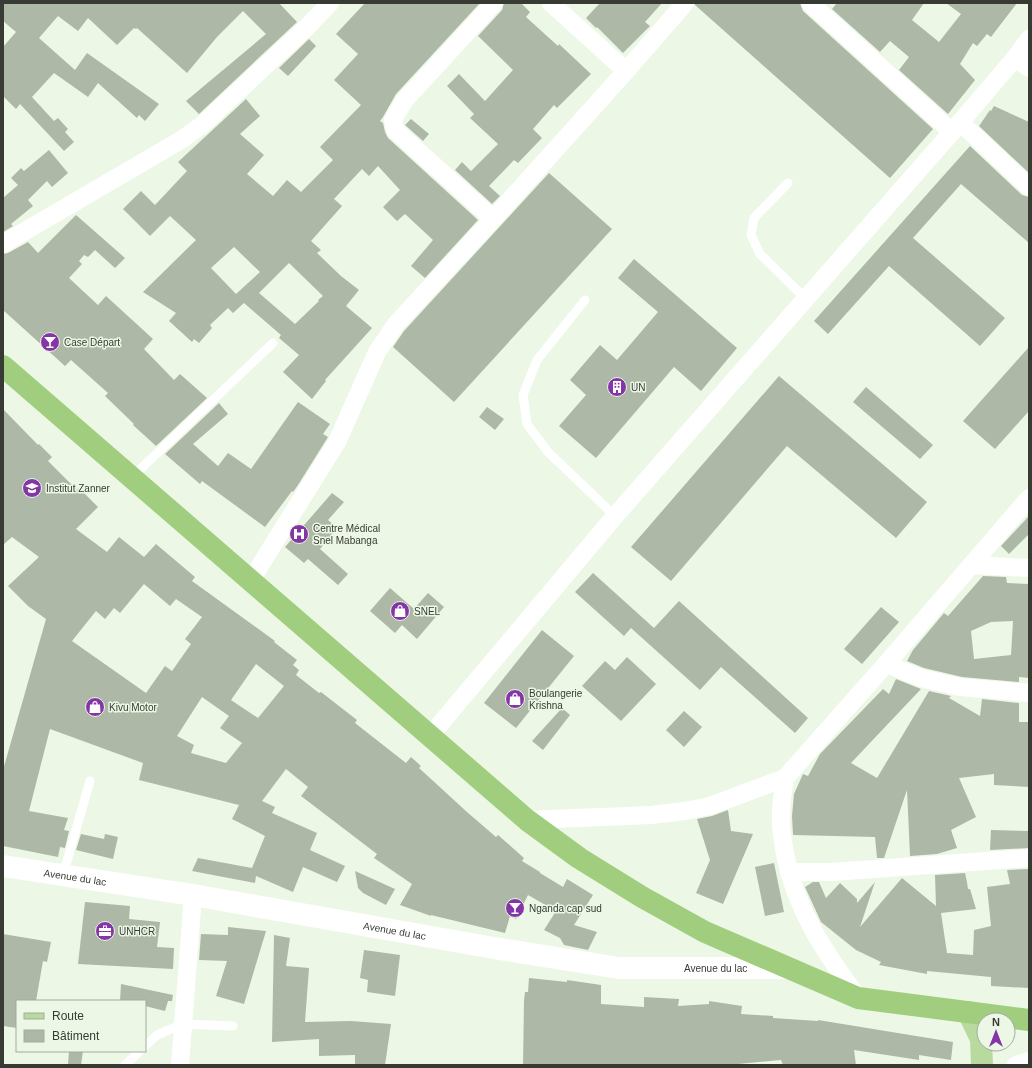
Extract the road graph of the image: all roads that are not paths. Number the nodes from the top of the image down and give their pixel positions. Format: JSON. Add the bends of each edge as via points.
{"nodes":[{"id":1,"x":330,"y":3,"type":"edge"},
{"id":2,"x":494,"y":3,"type":"edge"},
{"id":3,"x":550,"y":3,"type":"edge"},
{"id":4,"x":685,"y":3,"type":"edge"},
{"id":5,"x":810,"y":3,"type":"edge"},
{"id":6,"x":1029,"y":39,"type":"edge"},
{"id":7,"x":1022,"y":63,"type":"edge"},
{"id":8,"x":626,"y":71,"type":"junction"},
{"id":9,"x":956,"y":127,"type":"junction"},
{"id":10,"x":788,"y":183,"type":"dead end"},
{"id":11,"x":1029,"y":187,"type":"edge"},
{"id":12,"x":492,"y":219,"type":"junction"},
{"id":13,"x":3,"y":244,"type":"edge"},
{"id":14,"x":805,"y":298,"type":"junction"},
{"id":15,"x":585,"y":300,"type":"dead end"},
{"id":16,"x":273,"y":343,"type":"dead end"},
{"id":17,"x":3,"y":366,"type":"edge"},
{"id":18,"x":131,"y":478,"type":"junction"},
{"id":19,"x":1029,"y":498,"type":"edge"},
{"id":20,"x":615,"y":516,"type":"junction"},
{"id":21,"x":971,"y":565,"type":"junction"},
{"id":22,"x":1029,"y":568,"type":"edge"},
{"id":23,"x":250,"y":580,"type":"junction"},
{"id":24,"x":886,"y":664,"type":"junction"},
{"id":25,"x":1029,"y":693,"type":"edge"},
{"id":26,"x":430,"y":736,"type":"junction"},
{"id":27,"x":785,"y":778,"type":"junction"},
{"id":28,"x":90,"y":781,"type":"dead end"},
{"id":29,"x":527,"y":820,"type":"junction"},
{"id":30,"x":1029,"y":858,"type":"edge"},
{"id":31,"x":3,"y":866,"type":"edge"},
{"id":32,"x":789,"y":872,"type":"junction"},
{"id":33,"x":63,"y":875,"type":"junction"},
{"id":34,"x":193,"y":895,"type":"junction"},
{"id":35,"x":789,"y":968,"type":"junction"},
{"id":36,"x":858,"y":998,"type":"junction"},
{"id":37,"x":968,"y":1012,"type":"junction"},
{"id":38,"x":1029,"y":1020,"type":"edge"},
{"id":39,"x":183,"y":1024,"type":"junction"},
{"id":40,"x":233,"y":1026,"type":"dead end"},
{"id":41,"x":146,"y":1045,"type":"edge"},
{"id":42,"x":139,"y":1052,"type":"edge"},
{"id":43,"x":1029,"y":1061,"type":"edge"},
{"id":44,"x":125,"y":1065,"type":"edge"},
{"id":45,"x":180,"y":1065,"type":"edge"},
{"id":46,"x":982,"y":1065,"type":"edge"},
{"id":47,"x":1016,"y":1065,"type":"edge"}],
"edges":[{"from":1,"to":13,"type":"street","via":[[202,124],[181,140]]},
{"from":2,"to":12,"type":"street","via":[[404,101],[392,120],[395,130]]},
{"from":3,"to":8,"type":"street"},
{"from":4,"to":8,"type":"street"},
{"from":5,"to":9,"type":"street"},
{"from":6,"to":7,"type":"street"},
{"from":7,"to":9,"type":"street"},
{"from":8,"to":12,"type":"street"},
{"from":9,"to":11,"type":"street"},
{"from":9,"to":14,"type":"street"},
{"from":10,"to":14,"type":"lane","via":[[754,218],[752,235],[760,254]]},
{"from":12,"to":23,"type":"street","via":[[396,324],[377,352],[337,442]]},
{"from":14,"to":20,"type":"street"},
{"from":15,"to":20,"type":"lane","via":[[537,360],[524,395],[527,424],[548,452]]},
{"from":16,"to":18,"type":"lane"},
{"from":17,"to":18,"type":"highway"},
{"from":18,"to":23,"type":"highway"},
{"from":19,"to":21,"type":"street"},
{"from":20,"to":26,"type":"street"},
{"from":21,"to":22,"type":"street"},
{"from":21,"to":24,"type":"street"},
{"from":23,"to":26,"type":"highway"},
{"from":24,"to":25,"type":"street","via":[[921,678],[960,687]]},
{"from":24,"to":27,"type":"street"},
{"from":26,"to":29,"type":"highway"},
{"from":27,"to":29,"type":"street","via":[[710,806],[685,811],[651,815]]},
{"from":27,"to":32,"type":"street","via":[[781,815]]},
{"from":28,"to":33,"type":"lane"},
{"from":29,"to":35,"type":"highway","via":[[579,858],[642,897],[705,932]]},
{"from":30,"to":32,"type":"street","via":[[831,872]]},
{"from":31,"to":33,"type":"main road","name":"Avenue du lac"},
{"from":32,"to":36,"type":"street","via":[[810,926],[827,956]]},
{"from":33,"to":34,"type":"main road","name":"Avenue du lac"},
{"from":34,"to":35,"type":"main road","name":"Avenue du lac","via":[[618,968]]},
{"from":34,"to":39,"type":"street"},
{"from":35,"to":36,"type":"highway"},
{"from":36,"to":37,"type":"highway"},
{"from":37,"to":38,"type":"highway"},
{"from":37,"to":46,"type":"main road","via":[[981,1039]]},
{"from":39,"to":40,"type":"lane"},
{"from":39,"to":41,"type":"lane","via":[[157,1035]]},
{"from":39,"to":45,"type":"street"},
{"from":42,"to":44,"type":"lane"},
{"from":43,"to":47,"type":"street"}]}
